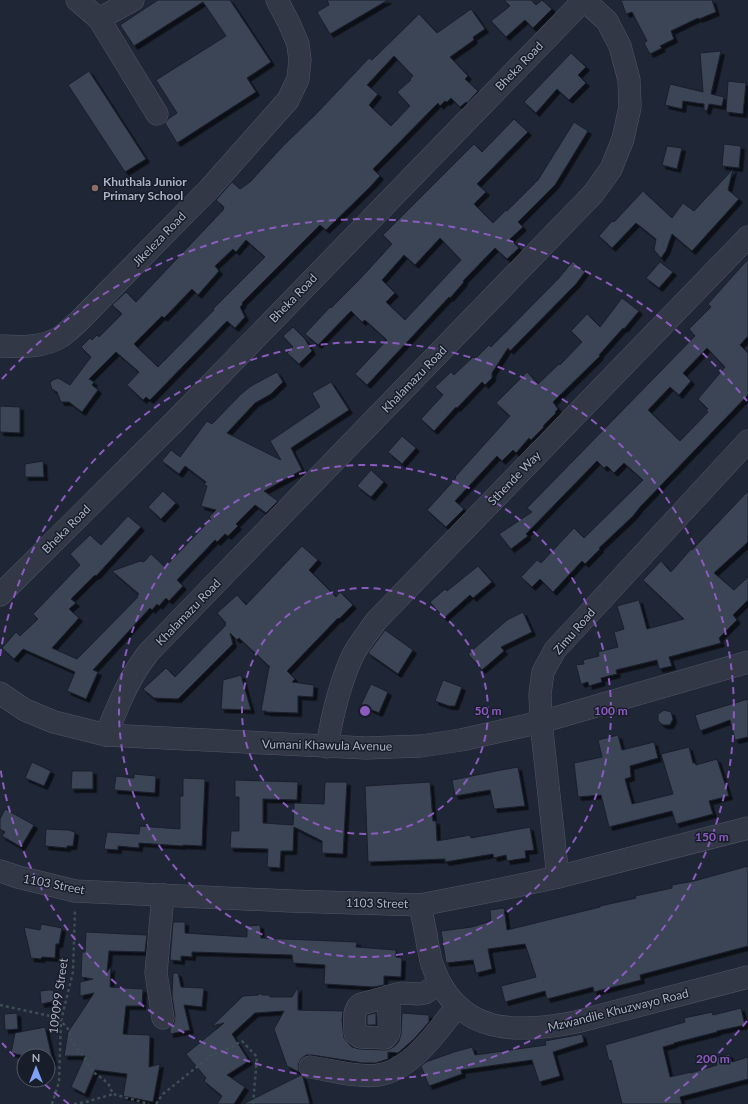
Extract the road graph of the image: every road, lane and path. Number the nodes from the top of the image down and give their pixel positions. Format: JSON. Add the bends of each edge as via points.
{"nodes":[{"id":1,"x":77,"y":0,"type":"edge"},
{"id":2,"x":133,"y":0,"type":"edge"},
{"id":3,"x":276,"y":0,"type":"edge"},
{"id":4,"x":584,"y":0,"type":"edge"},
{"id":5,"x":99,"y":19,"type":"junction"},
{"id":6,"x":157,"y":114,"type":"dead end"},
{"id":7,"x":748,"y":237,"type":"edge"},
{"id":8,"x":0,"y":346,"type":"edge"},
{"id":9,"x":748,"y":441,"type":"edge"},
{"id":10,"x":0,"y":595,"type":"edge"},
{"id":11,"x":748,"y":662,"type":"edge"},
{"id":12,"x":0,"y":693,"type":"edge"},
{"id":13,"x":541,"y":722,"type":"junction"},
{"id":14,"x":106,"y":735,"type":"junction"},
{"id":15,"x":327,"y":747,"type":"junction"},
{"id":16,"x":748,"y":828,"type":"edge"},
{"id":17,"x":0,"y":871,"type":"edge"},
{"id":18,"x":558,"y":877,"type":"junction"},
{"id":19,"x":75,"y":891,"type":"junction"},
{"id":20,"x":163,"y":895,"type":"junction"},
{"id":21,"x":420,"y":904,"type":"junction"},
{"id":22,"x":748,"y":977,"type":"edge"},
{"id":23,"x":440,"y":983,"type":"junction"},
{"id":24,"x":389,"y":996,"type":"dead end"},
{"id":25,"x":0,"y":1005,"type":"edge"},
{"id":26,"x":458,"y":1006,"type":"junction"},
{"id":27,"x":163,"y":1018,"type":"dead end"},
{"id":28,"x":61,"y":1021,"type":"junction"},
{"id":29,"x":310,"y":1067,"type":"dead end"},
{"id":30,"x":113,"y":1094,"type":"junction"},
{"id":31,"x":157,"y":1103,"type":"edge"},
{"id":32,"x":52,"y":1104,"type":"edge"},
{"id":33,"x":74,"y":1104,"type":"edge"},
{"id":34,"x":149,"y":1104,"type":"edge"},
{"id":35,"x":253,"y":1104,"type":"edge"}],
"edges":[{"from":1,"to":5,"type":"street"},
{"from":2,"to":5,"type":"street"},
{"from":3,"to":8,"type":"street","name":"Jikeleza Road","via":[[298,44],[300,60],[298,79],[288,100],[210,188],[74,326],[62,336],[46,343],[25,347]]},
{"from":4,"to":10,"type":"street","name":"Bheka Road","via":[[181,414]]},
{"from":4,"to":14,"type":"street","name":"Khalamazu Road","via":[[606,21],[620,46],[629,80],[630,107],[623,139],[611,169],[594,194],[149,652],[126,686]]},
{"from":5,"to":6,"type":"street"},
{"from":7,"to":15,"type":"street","name":"Sthende Way","via":[[376,621],[353,656],[341,686]]},
{"from":9,"to":13,"type":"street","name":"Zimu Road","via":[[555,650],[543,672],[540,694]]},
{"from":11,"to":13,"type":"street","name":"Vumani Khawula Avenue"},
{"from":12,"to":14,"type":"street","name":"Vumani Khawula Avenue","via":[[25,710],[54,722]]},
{"from":13,"to":15,"type":"street","name":"Vumani Khawula Avenue","via":[[421,746]]},
{"from":13,"to":18,"type":"street","name":"Zimu Road"},
{"from":14,"to":15,"type":"street","name":"Vumani Khawula Avenue"},
{"from":16,"to":18,"type":"street","name":"1103 Street"},
{"from":17,"to":19,"type":"street","name":"1103 Street"},
{"from":18,"to":21,"type":"street","name":"1103 Street"},
{"from":19,"to":20,"type":"street","name":"1103 Street"},
{"from":19,"to":28,"type":"path","name":"109099 Street","via":[[73,972]]},
{"from":20,"to":21,"type":"street","name":"1103 Street"},
{"from":20,"to":27,"type":"street","via":[[156,974]]},
{"from":21,"to":23,"type":"street","name":"Mzwandile Khuzwayo Road","via":[[432,966]]},
{"from":22,"to":26,"type":"street","name":"Mzwandile Khuzwayo Road","via":[[548,1028],[519,1029],[496,1026],[476,1019]]},
{"from":23,"to":24,"type":"street","via":[[425,993]]},
{"from":23,"to":26,"type":"street","name":"Mzwandile Khuzwayo Road"},
{"from":25,"to":28,"type":"path","via":[[50,1016]]},
{"from":26,"to":29,"type":"street","via":[[429,1042],[388,1074],[367,1076]]},
{"from":28,"to":30,"type":"path","via":[[69,1030],[71,1041],[92,1071],[108,1083]]},
{"from":28,"to":32,"type":"path","name":"109099 Street","via":[[59,1082]]},
{"from":30,"to":33,"type":"path"},
{"from":30,"to":34,"type":"path"},
{"from":31,"to":35,"type":"path","via":[[163,1094],[213,1054],[242,1041],[257,1057]]}]}
